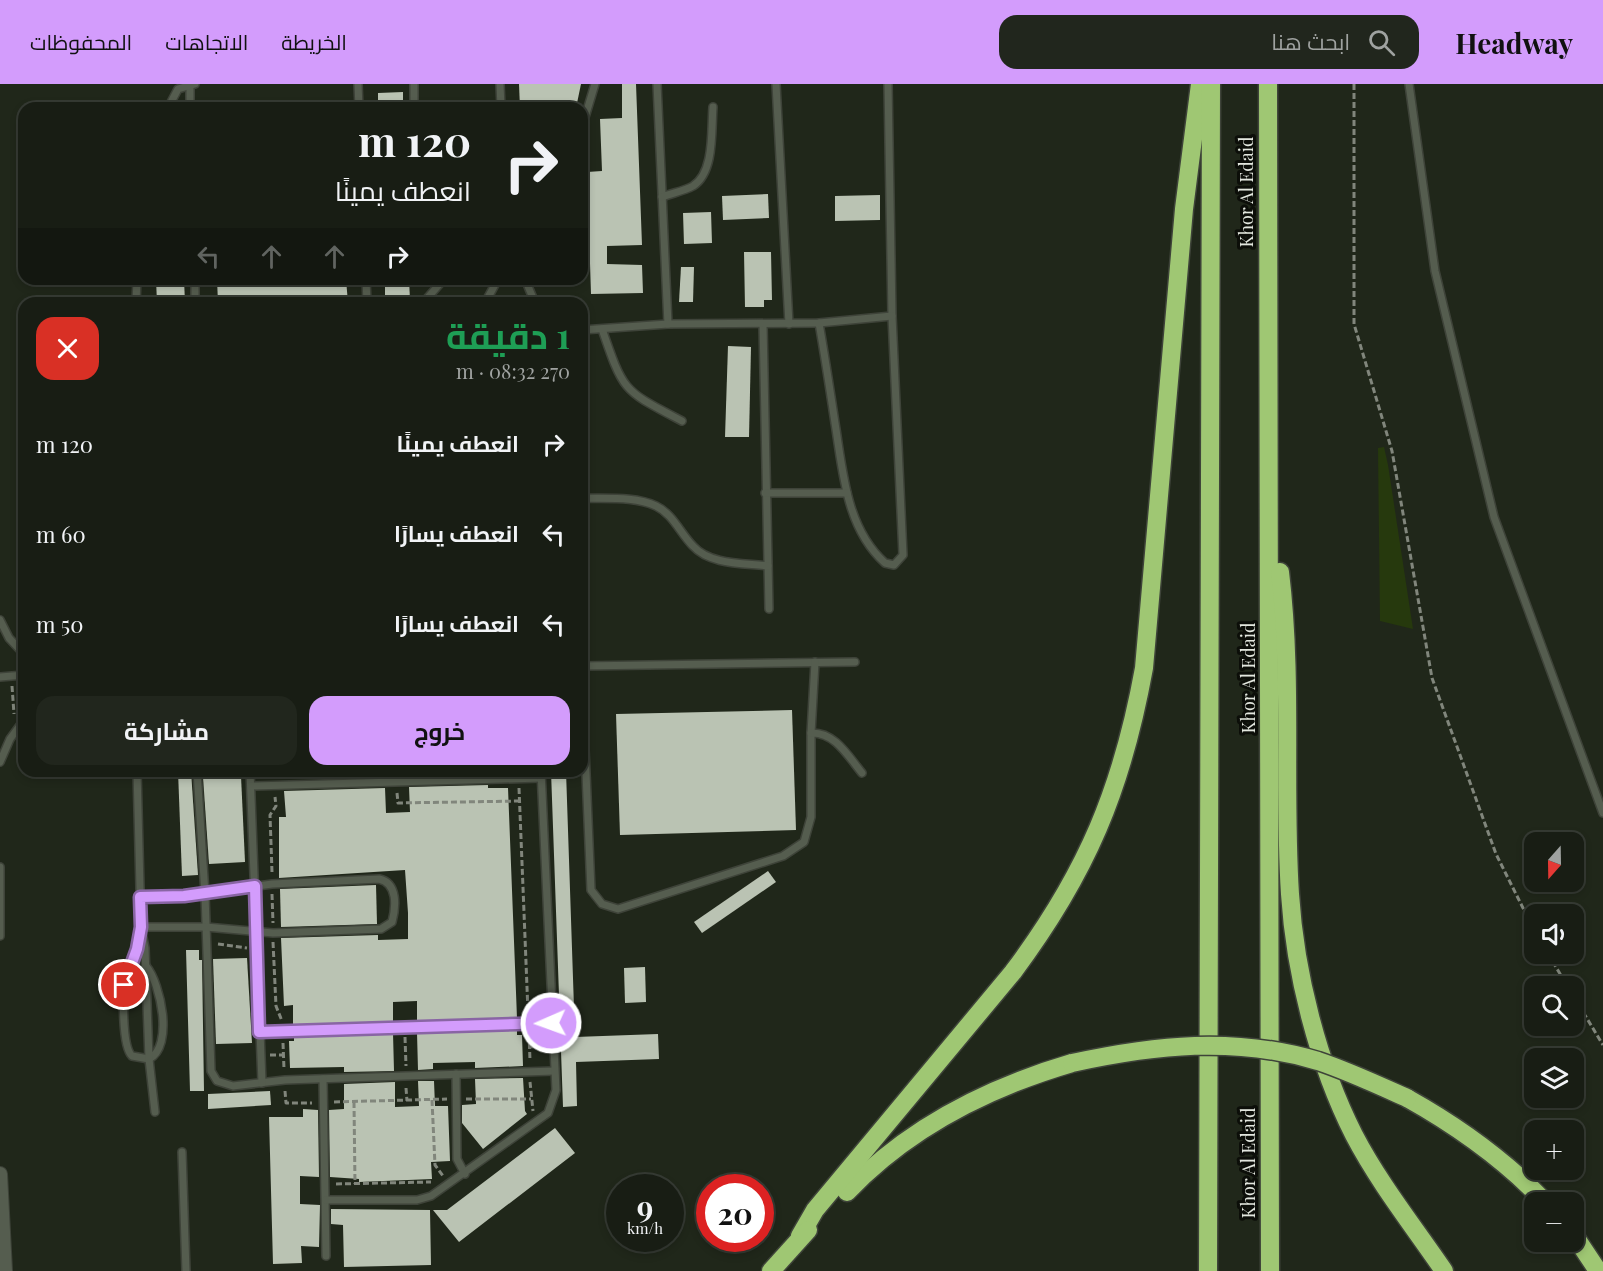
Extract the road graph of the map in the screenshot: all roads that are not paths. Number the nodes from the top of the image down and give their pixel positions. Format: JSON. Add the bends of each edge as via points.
{"nodes":[{"id":1,"x":193,"y":84,"type":"edge"},
{"id":2,"x":357,"y":84,"type":"edge"},
{"id":3,"x":414,"y":84,"type":"edge"},
{"id":4,"x":500,"y":84,"type":"edge"},
{"id":5,"x":595,"y":84,"type":"edge"},
{"id":6,"x":657,"y":84,"type":"edge"},
{"id":7,"x":776,"y":84,"type":"edge"},
{"id":8,"x":888,"y":84,"type":"edge"},
{"id":9,"x":1200,"y":84,"type":"edge"},
{"id":10,"x":1211,"y":84,"type":"edge"},
{"id":11,"x":1268,"y":84,"type":"edge"},
{"id":12,"x":1409,"y":84,"type":"edge"},
{"id":13,"x":171,"y":102,"type":"edge"},
{"id":14,"x":191,"y":102,"type":"edge"},
{"id":15,"x":358,"y":102,"type":"edge"},
{"id":16,"x":414,"y":102,"type":"edge"},
{"id":17,"x":501,"y":102,"type":"edge"},
{"id":18,"x":588,"y":107,"type":"edge"},
{"id":19,"x":713,"y":107,"type":"dead end"},
{"id":20,"x":662,"y":197,"type":"junction"},
{"id":21,"x":439,"y":285,"type":"edge"},
{"id":22,"x":428,"y":297,"type":"edge"},
{"id":23,"x":892,"y":316,"type":"junction"},
{"id":24,"x":819,"y":323,"type":"junction"},
{"id":25,"x":668,"y":324,"type":"junction"},
{"id":26,"x":789,"y":324,"type":"junction"},
{"id":27,"x":763,"y":325,"type":"junction"},
{"id":28,"x":602,"y":329,"type":"junction"},
{"id":29,"x":588,"y":330,"type":"edge"},
{"id":30,"x":682,"y":421,"type":"dead end"},
{"id":31,"x":765,"y":493,"type":"junction"},
{"id":32,"x":847,"y":493,"type":"junction"},
{"id":33,"x":1270,"y":497,"type":"junction"},
{"id":34,"x":588,"y":499,"type":"edge"},
{"id":35,"x":768,"y":566,"type":"junction"},
{"id":36,"x":769,"y":609,"type":"dead end"},
{"id":37,"x":0,"y":620,"type":"edge"},
{"id":38,"x":18,"y":648,"type":"edge"},
{"id":39,"x":815,"y":662,"type":"junction"},
{"id":40,"x":855,"y":662,"type":"dead end"},
{"id":41,"x":588,"y":666,"type":"edge"},
{"id":42,"x":18,"y":676,"type":"edge"},
{"id":43,"x":0,"y":677,"type":"edge"},
{"id":44,"x":18,"y":728,"type":"edge"},
{"id":45,"x":811,"y":733,"type":"junction"},
{"id":46,"x":0,"y":762,"type":"edge"},
{"id":47,"x":862,"y":773,"type":"dead end"},
{"id":48,"x":137,"y":777,"type":"edge"},
{"id":49,"x":197,"y":777,"type":"edge"},
{"id":50,"x":250,"y":777,"type":"edge"},
{"id":51,"x":524,"y":777,"type":"edge"},
{"id":52,"x":541,"y":777,"type":"edge"},
{"id":53,"x":586,"y":777,"type":"edge"},
{"id":54,"x":251,"y":786,"type":"junction"},
{"id":55,"x":1603,"y":813,"type":"edge"},
{"id":56,"x":0,"y":867,"type":"edge"},
{"id":57,"x":255,"y":886,"type":"junction"},
{"id":58,"x":205,"y":894,"type":"junction"},
{"id":59,"x":140,"y":897,"type":"junction"},
{"id":60,"x":141,"y":927,"type":"junction"},
{"id":61,"x":206,"y":927,"type":"junction"},
{"id":62,"x":257,"y":932,"type":"junction"},
{"id":63,"x":0,"y":936,"type":"edge"},
{"id":64,"x":146,"y":966,"type":"junction"},
{"id":65,"x":551,"y":1023,"type":"junction"},
{"id":66,"x":259,"y":1032,"type":"junction"},
{"id":67,"x":149,"y":1059,"type":"junction"},
{"id":68,"x":554,"y":1071,"type":"junction"},
{"id":69,"x":456,"y":1074,"type":"junction"},
{"id":70,"x":323,"y":1079,"type":"junction"},
{"id":71,"x":261,"y":1083,"type":"junction"},
{"id":72,"x":155,"y":1112,"type":"dead end"},
{"id":73,"x":182,"y":1152,"type":"dead end"},
{"id":74,"x":0,"y":1174,"type":"edge"},
{"id":75,"x":465,"y":1174,"type":"junction"},
{"id":76,"x":1534,"y":1192,"type":"edge"},
{"id":77,"x":326,"y":1200,"type":"junction"},
{"id":78,"x":800,"y":1236,"type":"junction"},
{"id":79,"x":1584,"y":1250,"type":"edge"},
{"id":80,"x":326,"y":1256,"type":"dead end"},
{"id":81,"x":5,"y":1271,"type":"edge"},
{"id":82,"x":186,"y":1271,"type":"edge"},
{"id":83,"x":771,"y":1271,"type":"edge"},
{"id":84,"x":1208,"y":1271,"type":"edge"},
{"id":85,"x":1270,"y":1271,"type":"edge"},
{"id":86,"x":1444,"y":1271,"type":"edge"},
{"id":87,"x":1598,"y":1271,"type":"edge"}],
"edges":[{"from":1,"to":13,"type":"lane","via":[[178,89]]},
{"from":1,"to":14,"type":"lane"},
{"from":2,"to":15,"type":"lane"},
{"from":3,"to":16,"type":"lane"},
{"from":4,"to":17,"type":"lane"},
{"from":5,"to":18,"type":"lane"},
{"from":6,"to":20,"type":"lane"},
{"from":7,"to":26,"type":"lane"},
{"from":8,"to":23,"type":"lane"},
{"from":9,"to":78,"type":"highway","via":[[1184,209],[1144,668],[1135,719],[1106,811],[1069,891],[1042,933],[815,1210]]},
{"from":10,"to":84,"type":"highway","name":"Khor Al Edaid"},
{"from":11,"to":33,"type":"highway","name":"Khor Al Edaid"},
{"from":12,"to":55,"type":"lane","via":[[1435,271],[1494,517]]},
{"from":19,"to":20,"type":"lane","via":[[707,165],[702,177],[691,187]]},
{"from":20,"to":25,"type":"lane"},
{"from":21,"to":22,"type":"lane"},
{"from":23,"to":24,"type":"lane"},
{"from":23,"to":32,"type":"lane","via":[[903,555],[898,563],[885,563],[874,551],[856,521]]},
{"from":24,"to":26,"type":"lane"},
{"from":24,"to":32,"type":"lane"},
{"from":25,"to":27,"type":"lane"},
{"from":25,"to":28,"type":"lane"},
{"from":26,"to":27,"type":"lane"},
{"from":27,"to":31,"type":"lane"},
{"from":28,"to":29,"type":"lane"},
{"from":28,"to":30,"type":"lane","via":[[616,372],[628,390]]},
{"from":31,"to":32,"type":"lane"},
{"from":31,"to":35,"type":"lane"},
{"from":33,"to":85,"type":"highway","name":"Khor Al Edaid"},
{"from":33,"to":86,"type":"highway","via":[[1286,621],[1290,894],[1306,999],[1354,1135]]},
{"from":34,"to":35,"type":"lane","via":[[651,504],[672,518],[703,554]]},
{"from":35,"to":36,"type":"lane"},
{"from":37,"to":38,"type":"lane"},
{"from":39,"to":40,"type":"lane"},
{"from":39,"to":41,"type":"lane"},
{"from":39,"to":45,"type":"lane"},
{"from":42,"to":43,"type":"lane"},
{"from":44,"to":46,"type":"lane"},
{"from":45,"to":47,"type":"lane","via":[[833,738]]},
{"from":45,"to":53,"type":"lane","via":[[811,817],[804,842],[783,856],[618,909],[602,904],[591,890]]},
{"from":48,"to":59,"type":"lane"},
{"from":49,"to":58,"type":"lane"},
{"from":50,"to":54,"type":"lane"},
{"from":51,"to":54,"type":"lane"},
{"from":52,"to":65,"type":"lane"},
{"from":54,"to":57,"type":"lane"},
{"from":56,"to":63,"type":"lane"},
{"from":57,"to":58,"type":"lane"},
{"from":57,"to":62,"type":"lane"},
{"from":57,"to":62,"type":"lane","via":[[380,879],[393,890],[393,917],[386,928]]},
{"from":58,"to":59,"type":"lane"},
{"from":58,"to":61,"type":"lane"},
{"from":59,"to":60,"type":"lane"},
{"from":60,"to":61,"type":"lane"},
{"from":60,"to":64,"type":"lane"},
{"from":60,"to":67,"type":"lane","via":[[124,985],[125,1045],[132,1056]]},
{"from":61,"to":62,"type":"lane"},
{"from":61,"to":71,"type":"lane","via":[[213,1076],[227,1086]]},
{"from":62,"to":66,"type":"lane"},
{"from":64,"to":67,"type":"lane"},
{"from":64,"to":67,"type":"lane","via":[[160,990],[162,1038],[159,1051]]},
{"from":65,"to":66,"type":"lane"},
{"from":65,"to":68,"type":"lane"},
{"from":66,"to":71,"type":"lane"},
{"from":67,"to":72,"type":"lane"},
{"from":68,"to":69,"type":"lane"},
{"from":68,"to":75,"type":"lane","via":[[555,1098],[548,1113]]},
{"from":69,"to":70,"type":"lane"},
{"from":69,"to":75,"type":"lane","via":[[457,1159]]},
{"from":70,"to":71,"type":"lane"},
{"from":70,"to":77,"type":"lane"},
{"from":73,"to":82,"type":"lane"},
{"from":74,"to":81,"type":"street"},
{"from":75,"to":77,"type":"lane","via":[[431,1196],[417,1200]]},
{"from":76,"to":78,"type":"highway","bridge":true,"via":[[1494,1154],[1452,1124],[1407,1098],[1318,1061],[1232,1046],[1180,1045],[1137,1049],[1071,1063],[1024,1077],[973,1100],[930,1123],[862,1176]]},
{"from":77,"to":80,"type":"lane"},
{"from":78,"to":83,"type":"highway"},
{"from":79,"to":87,"type":"highway"}]}
